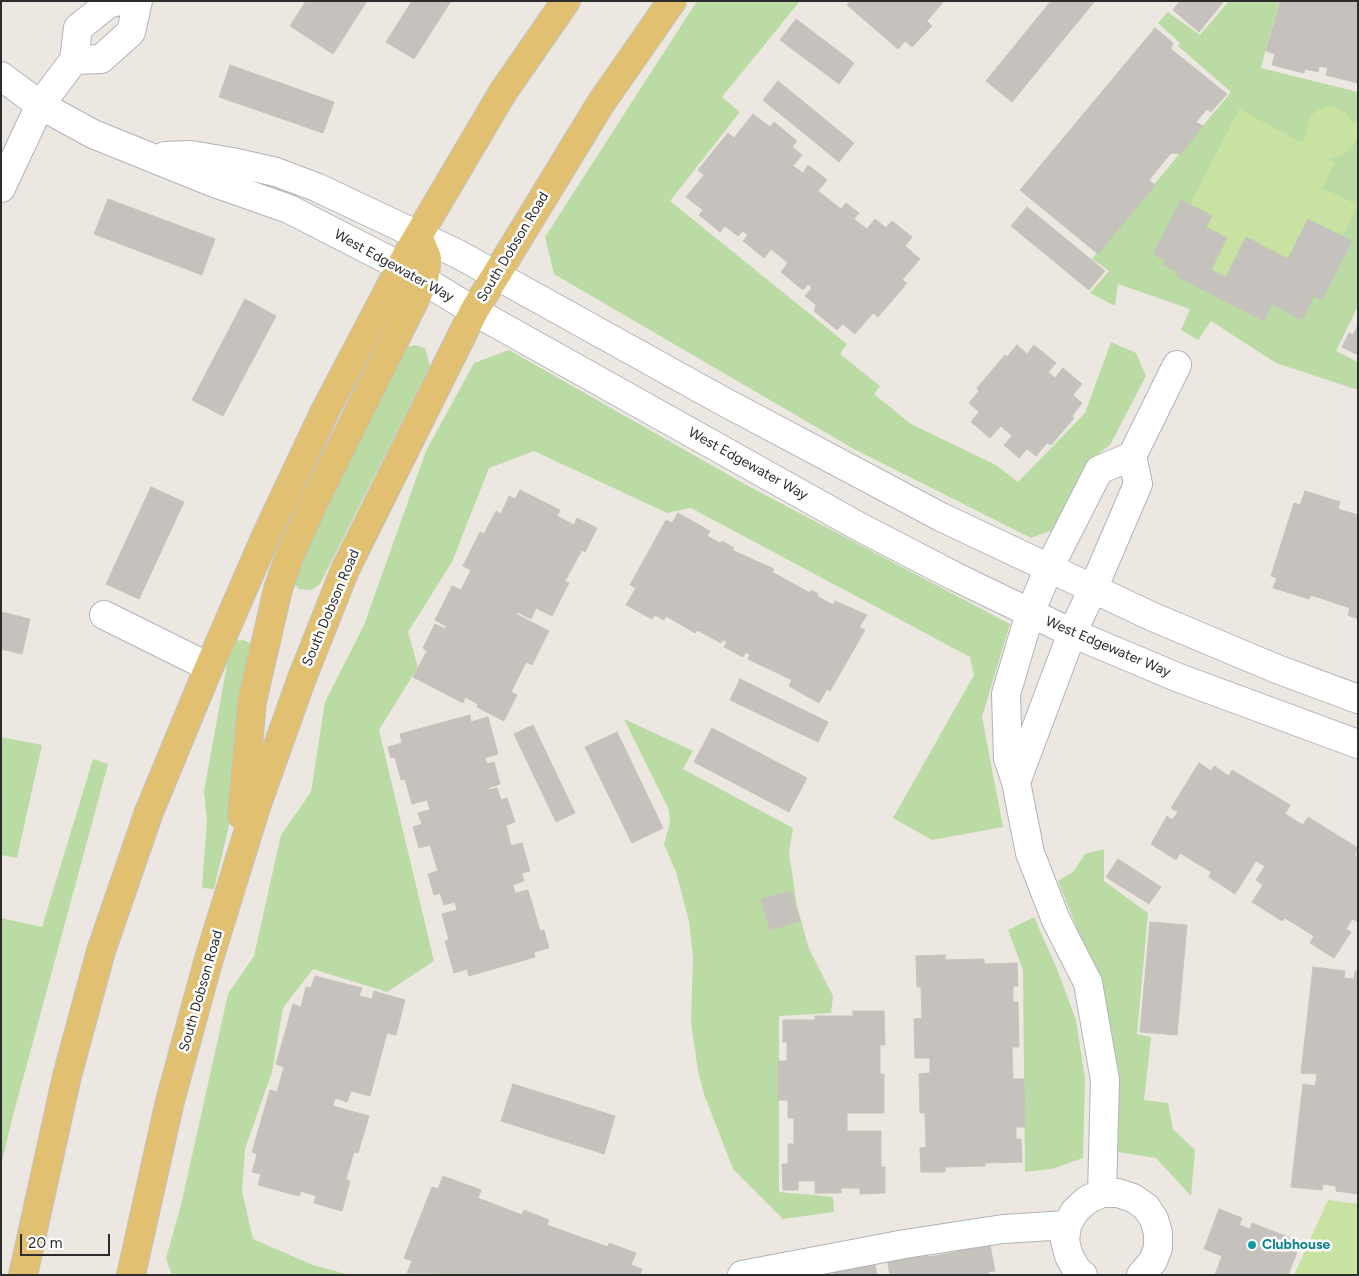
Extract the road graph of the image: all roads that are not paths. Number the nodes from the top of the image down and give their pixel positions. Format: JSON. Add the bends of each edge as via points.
{"nodes":[{"id":1,"x":119,"y":1,"type":"edge"},
{"id":2,"x":138,"y":1,"type":"edge"},
{"id":3,"x":566,"y":1,"type":"edge"},
{"id":4,"x":672,"y":1,"type":"edge"},
{"id":5,"x":74,"y":60,"type":"junction"},
{"id":6,"x":1,"y":76,"type":"edge"},
{"id":7,"x":40,"y":105,"type":"junction"},
{"id":8,"x":151,"y":156,"type":"junction"},
{"id":9,"x":1,"y":188,"type":"edge"},
{"id":10,"x":418,"y":236,"type":"junction"},
{"id":11,"x":413,"y":274,"type":"junction"},
{"id":12,"x":497,"y":275,"type":"junction"},
{"id":13,"x":474,"y":311,"type":"junction"},
{"id":14,"x":1177,"y":365,"type":"dead end"},
{"id":15,"x":1132,"y":456,"type":"junction"},
{"id":16,"x":1050,"y":568,"type":"junction"},
{"id":17,"x":1093,"y":589,"type":"junction"},
{"id":18,"x":1030,"y":613,"type":"junction"},
{"id":19,"x":104,"y":615,"type":"dead end"},
{"id":20,"x":1072,"y":632,"type":"junction"},
{"id":21,"x":209,"y":667,"type":"junction"},
{"id":22,"x":1358,"y":699,"type":"edge"},
{"id":23,"x":1358,"y":744,"type":"edge"},
{"id":24,"x":1016,"y":782,"type":"junction"},
{"id":25,"x":233,"y":881,"type":"junction"},
{"id":26,"x":1102,"y":1193,"type":"junction"},
{"id":27,"x":1067,"y":1225,"type":"junction"},
{"id":28,"x":23,"y":1275,"type":"edge"},
{"id":29,"x":132,"y":1275,"type":"edge"},
{"id":30,"x":742,"y":1275,"type":"edge"},
{"id":31,"x":1082,"y":1275,"type":"edge"},
{"id":32,"x":1141,"y":1275,"type":"edge"}],
"edges":[{"from":1,"to":5,"type":"street","via":[[108,4],[78,28]]},
{"from":2,"to":5,"type":"street","via":[[131,32],[101,59]]},
{"from":3,"to":10,"type":"main road","via":[[503,92]]},
{"from":4,"to":12,"type":"main road","name":"South Dobson Road","via":[[601,103]]},
{"from":5,"to":7,"type":"street"},
{"from":6,"to":7,"type":"street","name":"West Edgewater Way"},
{"from":7,"to":8,"type":"street","name":"West Edgewater Way","via":[[93,134]]},
{"from":7,"to":9,"type":"street"},
{"from":8,"to":10,"type":"street","name":"West Edgewater Way","via":[[191,155],[276,172],[316,187]]},
{"from":8,"to":11,"type":"street","name":"West Edgewater Way","via":[[289,210]]},
{"from":10,"to":11,"type":"main road","via":[[427,258]]},
{"from":10,"to":12,"type":"street","name":"West Edgewater Way"},
{"from":11,"to":13,"type":"street","name":"West Edgewater Way"},
{"from":11,"to":21,"type":"main road","via":[[325,411]]},
{"from":11,"to":25,"type":"main road","via":[[278,589],[252,702]]},
{"from":12,"to":13,"type":"main road","name":"South Dobson Road"},
{"from":12,"to":16,"type":"street","name":"West Edgewater Way","via":[[719,399],[941,517]]},
{"from":13,"to":18,"type":"street","name":"West Edgewater Way","via":[[856,525]]},
{"from":13,"to":25,"type":"main road","name":"South Dobson Road","via":[[345,570],[302,678]]},
{"from":14,"to":15,"type":"street"},
{"from":15,"to":16,"type":"street","via":[[1099,470]]},
{"from":15,"to":17,"type":"street","via":[[1138,484]]},
{"from":16,"to":17,"type":"street","name":"West Edgewater Way"},
{"from":16,"to":18,"type":"street"},
{"from":17,"to":20,"type":"street"},
{"from":17,"to":22,"type":"street","name":"West Edgewater Way","via":[[1277,669]]},
{"from":18,"to":20,"type":"street","name":"West Edgewater Way"},
{"from":18,"to":24,"type":"street","via":[[1006,694],[1008,758]]},
{"from":19,"to":21,"type":"street"},
{"from":20,"to":23,"type":"street","name":"West Edgewater Way","via":[[1179,678]]},
{"from":20,"to":24,"type":"street"},
{"from":21,"to":28,"type":"main road","via":[[149,812],[101,951],[67,1076]]},
{"from":24,"to":26,"type":"street","via":[[1030,853],[1056,920],[1088,982],[1105,1080]]},
{"from":25,"to":29,"type":"main road","name":"South Dobson Road","via":[[170,1101]]},
{"from":26,"to":27,"type":"street","via":[[1087,1200]]},
{"from":26,"to":32,"type":"street","via":[[1118,1193],[1133,1198],[1146,1207],[1154,1219],[1158,1248],[1153,1261]]},
{"from":27,"to":30,"type":"street","via":[[994,1230]]},
{"from":27,"to":31,"type":"street","via":[[1065,1241],[1069,1256]]}]}
